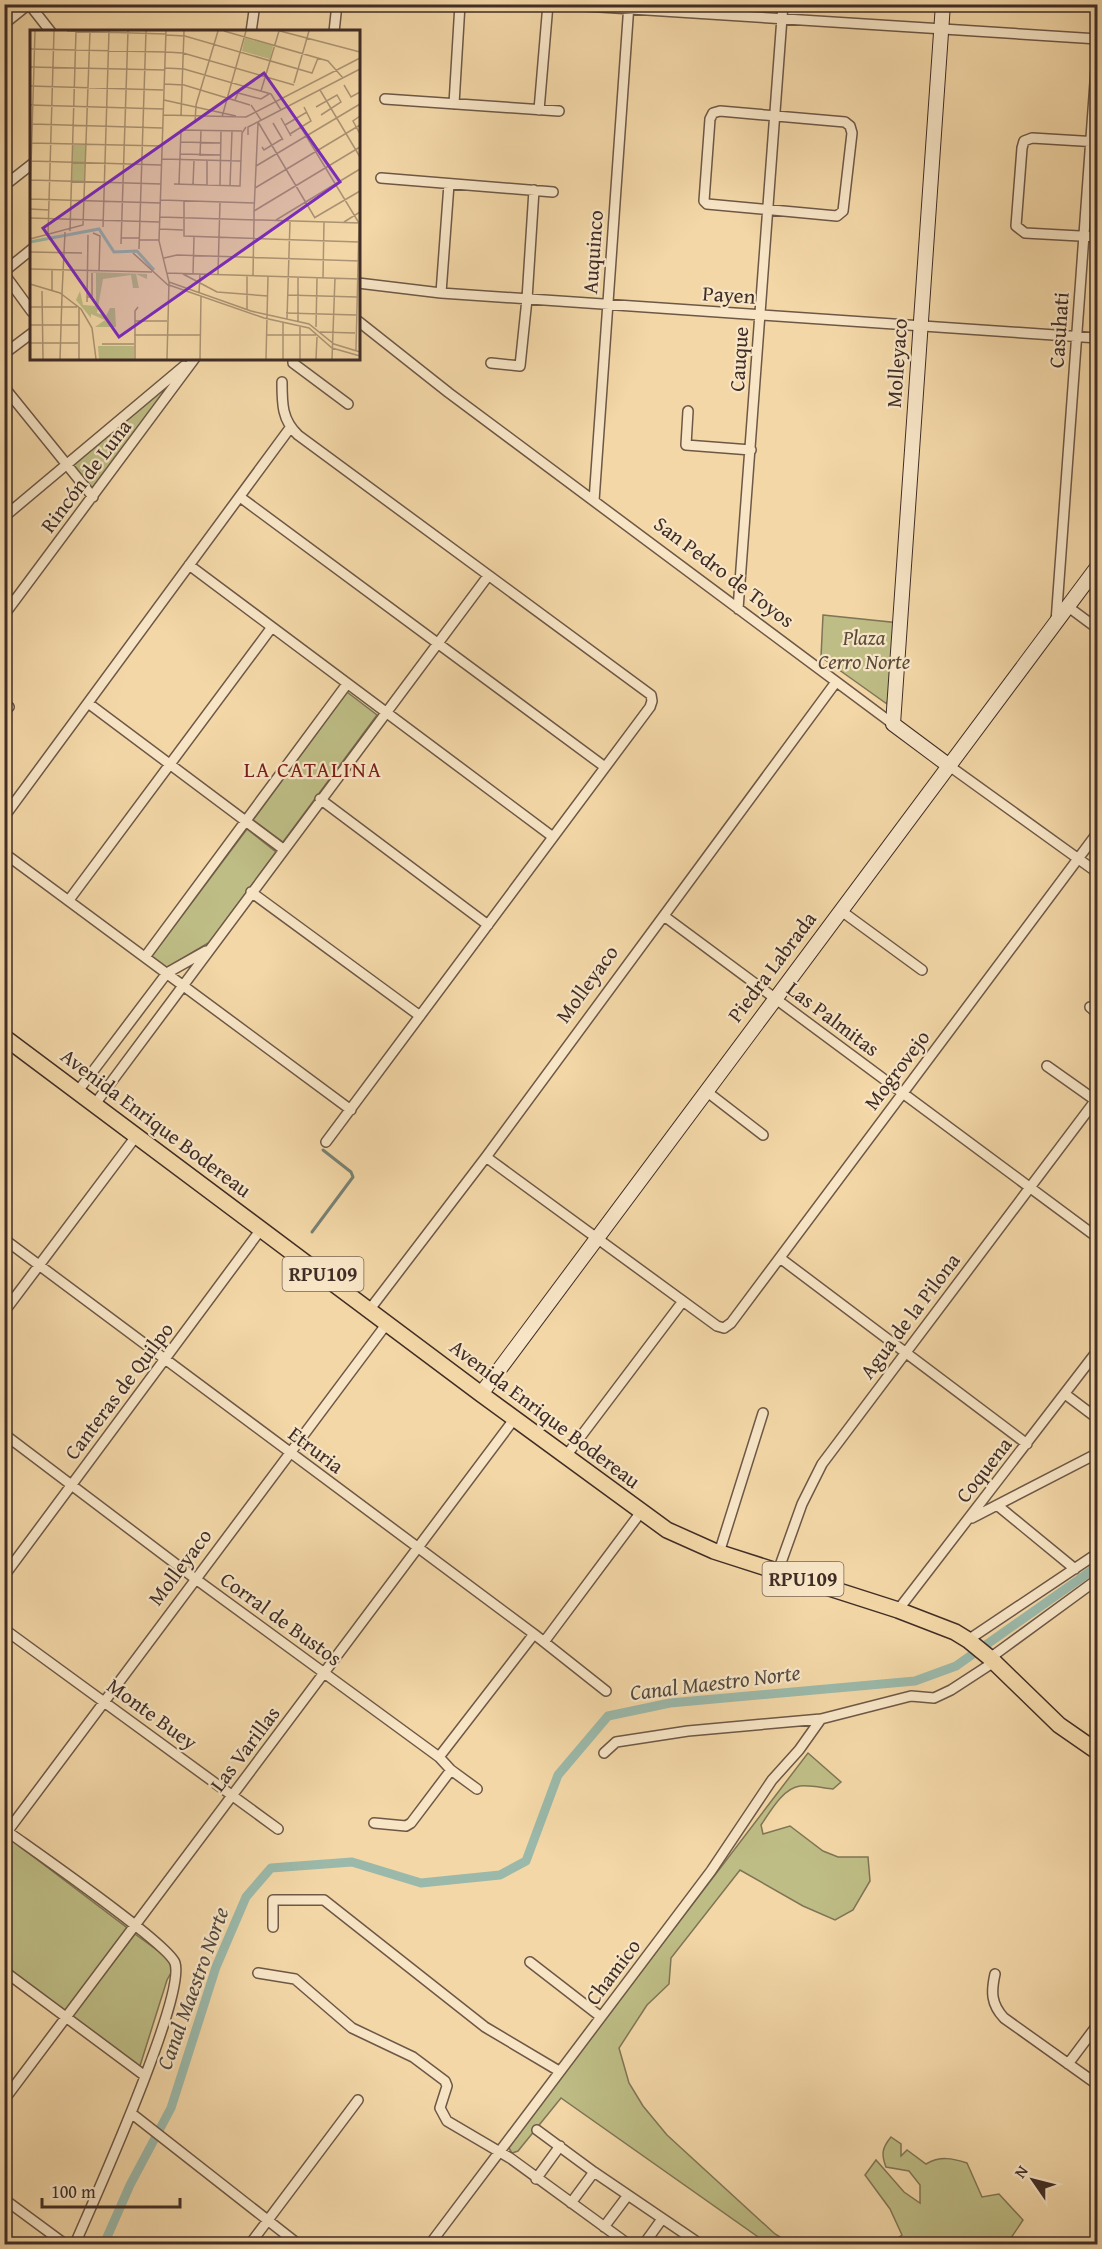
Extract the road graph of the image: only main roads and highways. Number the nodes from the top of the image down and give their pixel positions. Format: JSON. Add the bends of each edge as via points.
{"nodes":[{"id":1,"x":943,"y":4,"type":"edge"},
{"id":2,"x":1098,"y":566,"type":"edge"},
{"id":3,"x":893,"y":724,"type":"joint"},
{"id":4,"x":948,"y":765,"type":"junction"},
{"id":5,"x":7,"y":1043,"type":"edge"},
{"id":6,"x":482,"y":1394,"type":"junction"},
{"id":7,"x":1098,"y":1752,"type":"edge"}],
"edges":[{"from":1,"to":3,"type":"main road","name":"Molleyaco"},
{"from":2,"to":4,"type":"main road","name":"Piedra Labrada"},
{"from":3,"to":4,"type":"main road","name":"San Pedro de Toyos"},
{"from":4,"to":6,"type":"main road","name":"Piedra Labrada"},
{"from":5,"to":6,"type":"main road","name":"Avenida Enrique Bodereau","number":"RPU109","via":[[78,1091]]},
{"from":6,"to":7,"type":"main road","name":"Avenida Enrique Bodereau","number":"RPU109","via":[[680,1537],[898,1610],[968,1640],[1044,1712]]}]}
